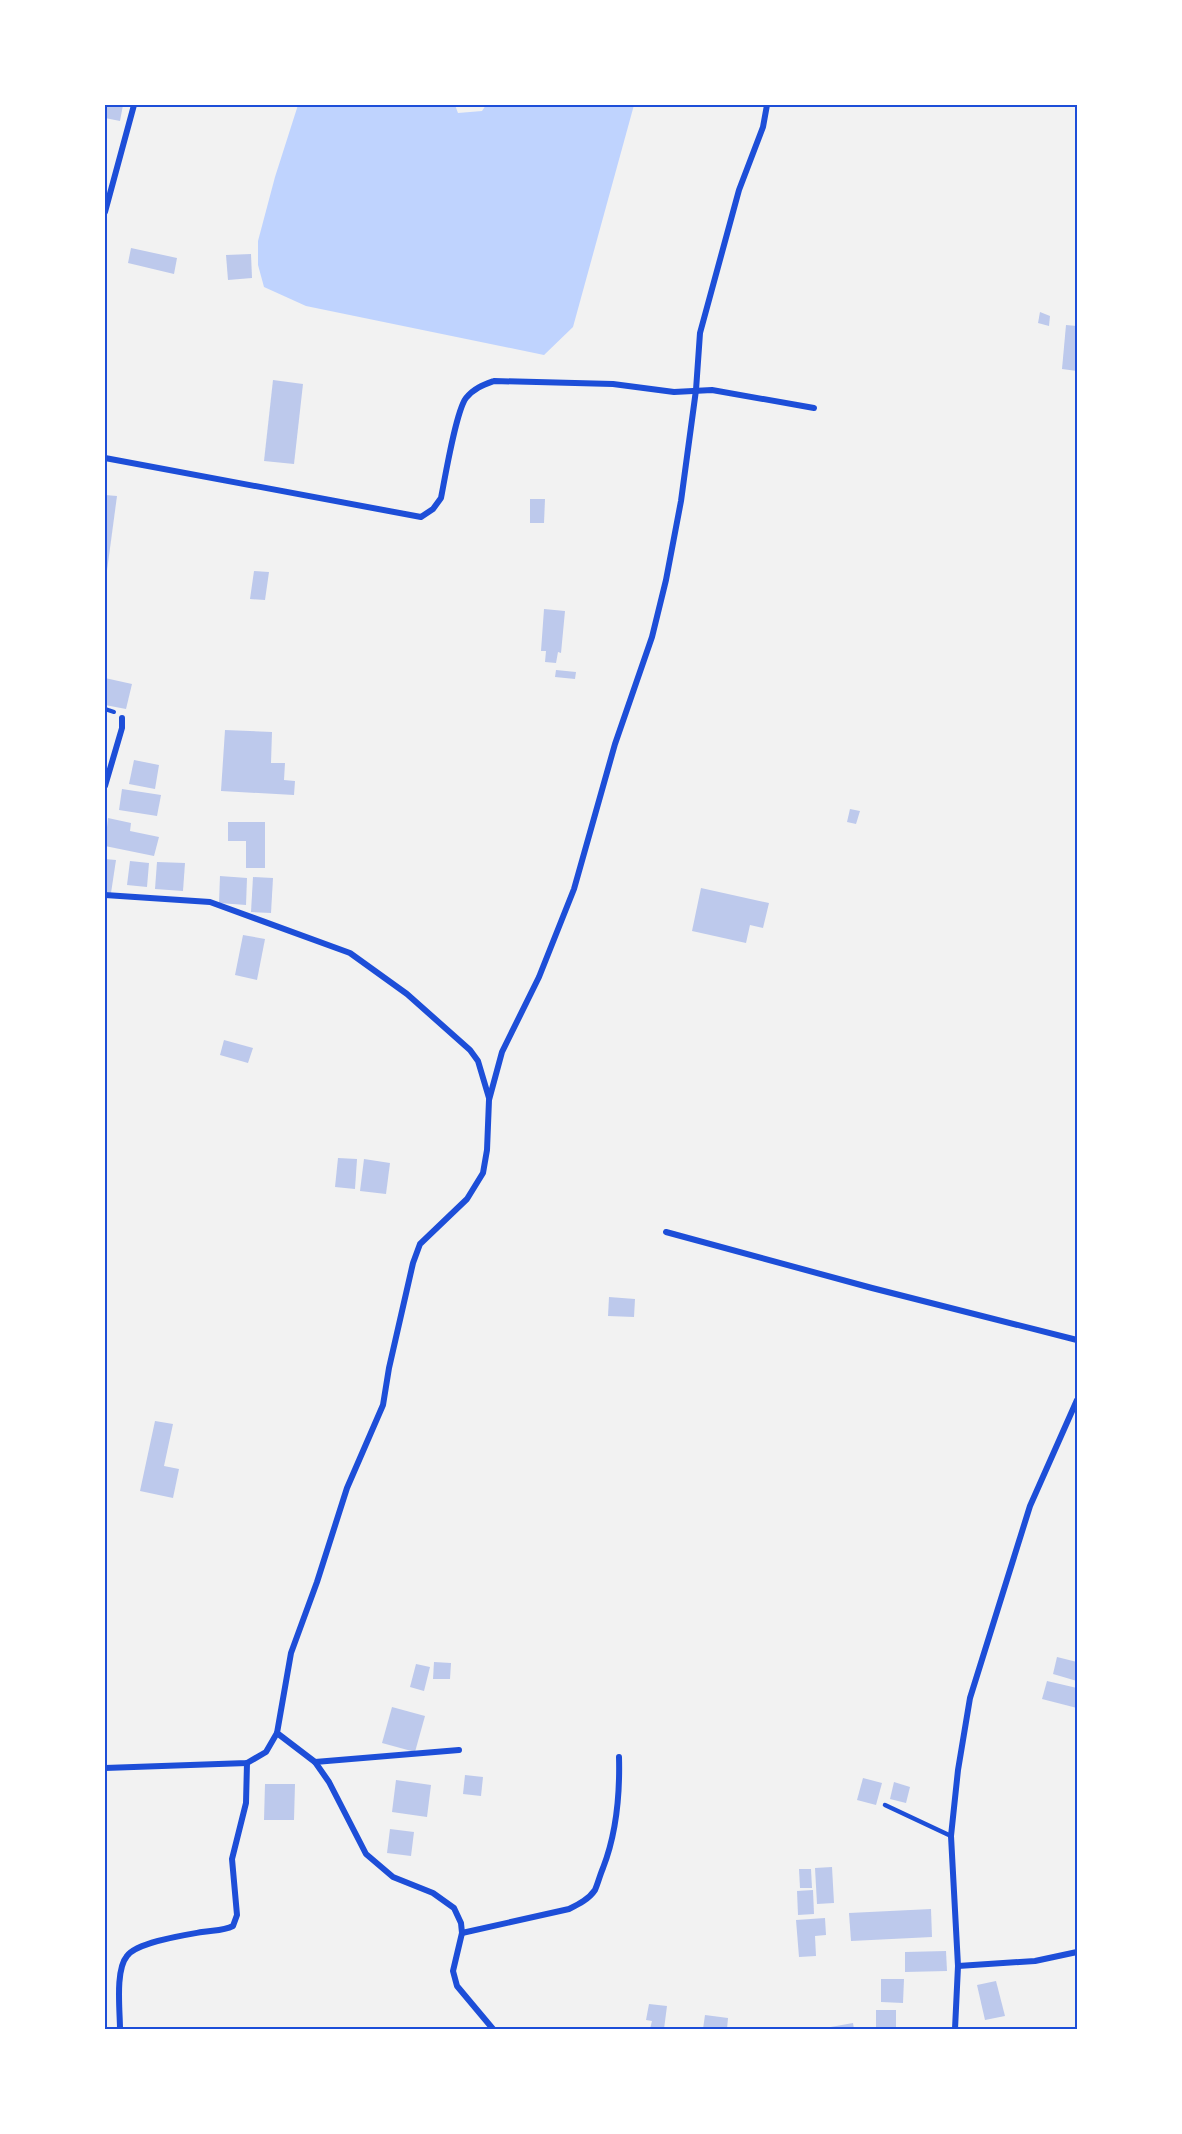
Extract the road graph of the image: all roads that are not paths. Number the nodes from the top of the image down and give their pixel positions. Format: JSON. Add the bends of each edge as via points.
{"nodes":[{"id":1,"x":134,"y":105,"type":"edge"},
{"id":2,"x":767,"y":105,"type":"edge"},
{"id":3,"x":105,"y":212,"type":"edge"},
{"id":4,"x":696,"y":390,"type":"junction"},
{"id":5,"x":814,"y":408,"type":"dead end"},
{"id":6,"x":105,"y":458,"type":"edge"},
{"id":7,"x":122,"y":718,"type":"dead end"},
{"id":8,"x":105,"y":786,"type":"edge"},
{"id":9,"x":105,"y":895,"type":"edge"},
{"id":10,"x":489,"y":1100,"type":"junction"},
{"id":11,"x":666,"y":1232,"type":"dead end"},
{"id":12,"x":1077,"y":1340,"type":"edge"},
{"id":13,"x":1077,"y":1400,"type":"edge"},
{"id":14,"x":277,"y":1733,"type":"junction"},
{"id":15,"x":459,"y":1750,"type":"dead end"},
{"id":16,"x":619,"y":1757,"type":"dead end"},
{"id":17,"x":315,"y":1761,"type":"junction"},
{"id":18,"x":247,"y":1763,"type":"junction"},
{"id":19,"x":105,"y":1768,"type":"edge"},
{"id":20,"x":885,"y":1805,"type":"dead end"},
{"id":21,"x":951,"y":1836,"type":"junction"},
{"id":22,"x":462,"y":1933,"type":"junction"},
{"id":23,"x":1077,"y":1952,"type":"edge"},
{"id":24,"x":958,"y":1966,"type":"junction"},
{"id":25,"x":120,"y":2029,"type":"edge"},
{"id":26,"x":493,"y":2029,"type":"edge"},
{"id":27,"x":955,"y":2029,"type":"edge"}],
"edges":[{"from":1,"to":3,"type":"street"},
{"from":2,"to":4,"type":"street","via":[[700,333]]},
{"from":4,"to":5,"type":"street"},
{"from":4,"to":6,"type":"street","via":[[674,392],[550,381],[494,381],[477,388],[465,399],[458,416],[441,498],[434,509],[421,517]]},
{"from":4,"to":10,"type":"street","via":[[681,501],[652,637],[615,744],[574,890],[539,977],[502,1052]]},
{"from":7,"to":8,"type":"street"},
{"from":9,"to":10,"type":"street","via":[[210,902],[350,953],[407,994],[470,1050],[478,1061]]},
{"from":10,"to":14,"type":"street","via":[[483,1173],[467,1200],[420,1244],[413,1263],[383,1405],[347,1488],[291,1653]]},
{"from":11,"to":12,"type":"street"},
{"from":13,"to":21,"type":"street","via":[[1030,1506],[970,1698]]},
{"from":14,"to":17,"type":"street"},
{"from":14,"to":18,"type":"street","via":[[266,1752]]},
{"from":15,"to":17,"type":"street"},
{"from":16,"to":22,"type":"street","via":[[617,1816],[610,1849],[594,1890],[569,1909]]},
{"from":17,"to":22,"type":"street","via":[[366,1854],[393,1877],[433,1893],[454,1908]]},
{"from":18,"to":19,"type":"street"},
{"from":18,"to":25,"type":"street","via":[[246,1803],[232,1859],[237,1915],[233,1926],[150,1943],[128,1954],[121,1968]]},
{"from":20,"to":21,"type":"lane"},
{"from":21,"to":24,"type":"street"},
{"from":22,"to":26,"type":"street","via":[[453,1971],[457,1986]]},
{"from":23,"to":24,"type":"street","via":[[1035,1961]]},
{"from":24,"to":27,"type":"street"}]}
